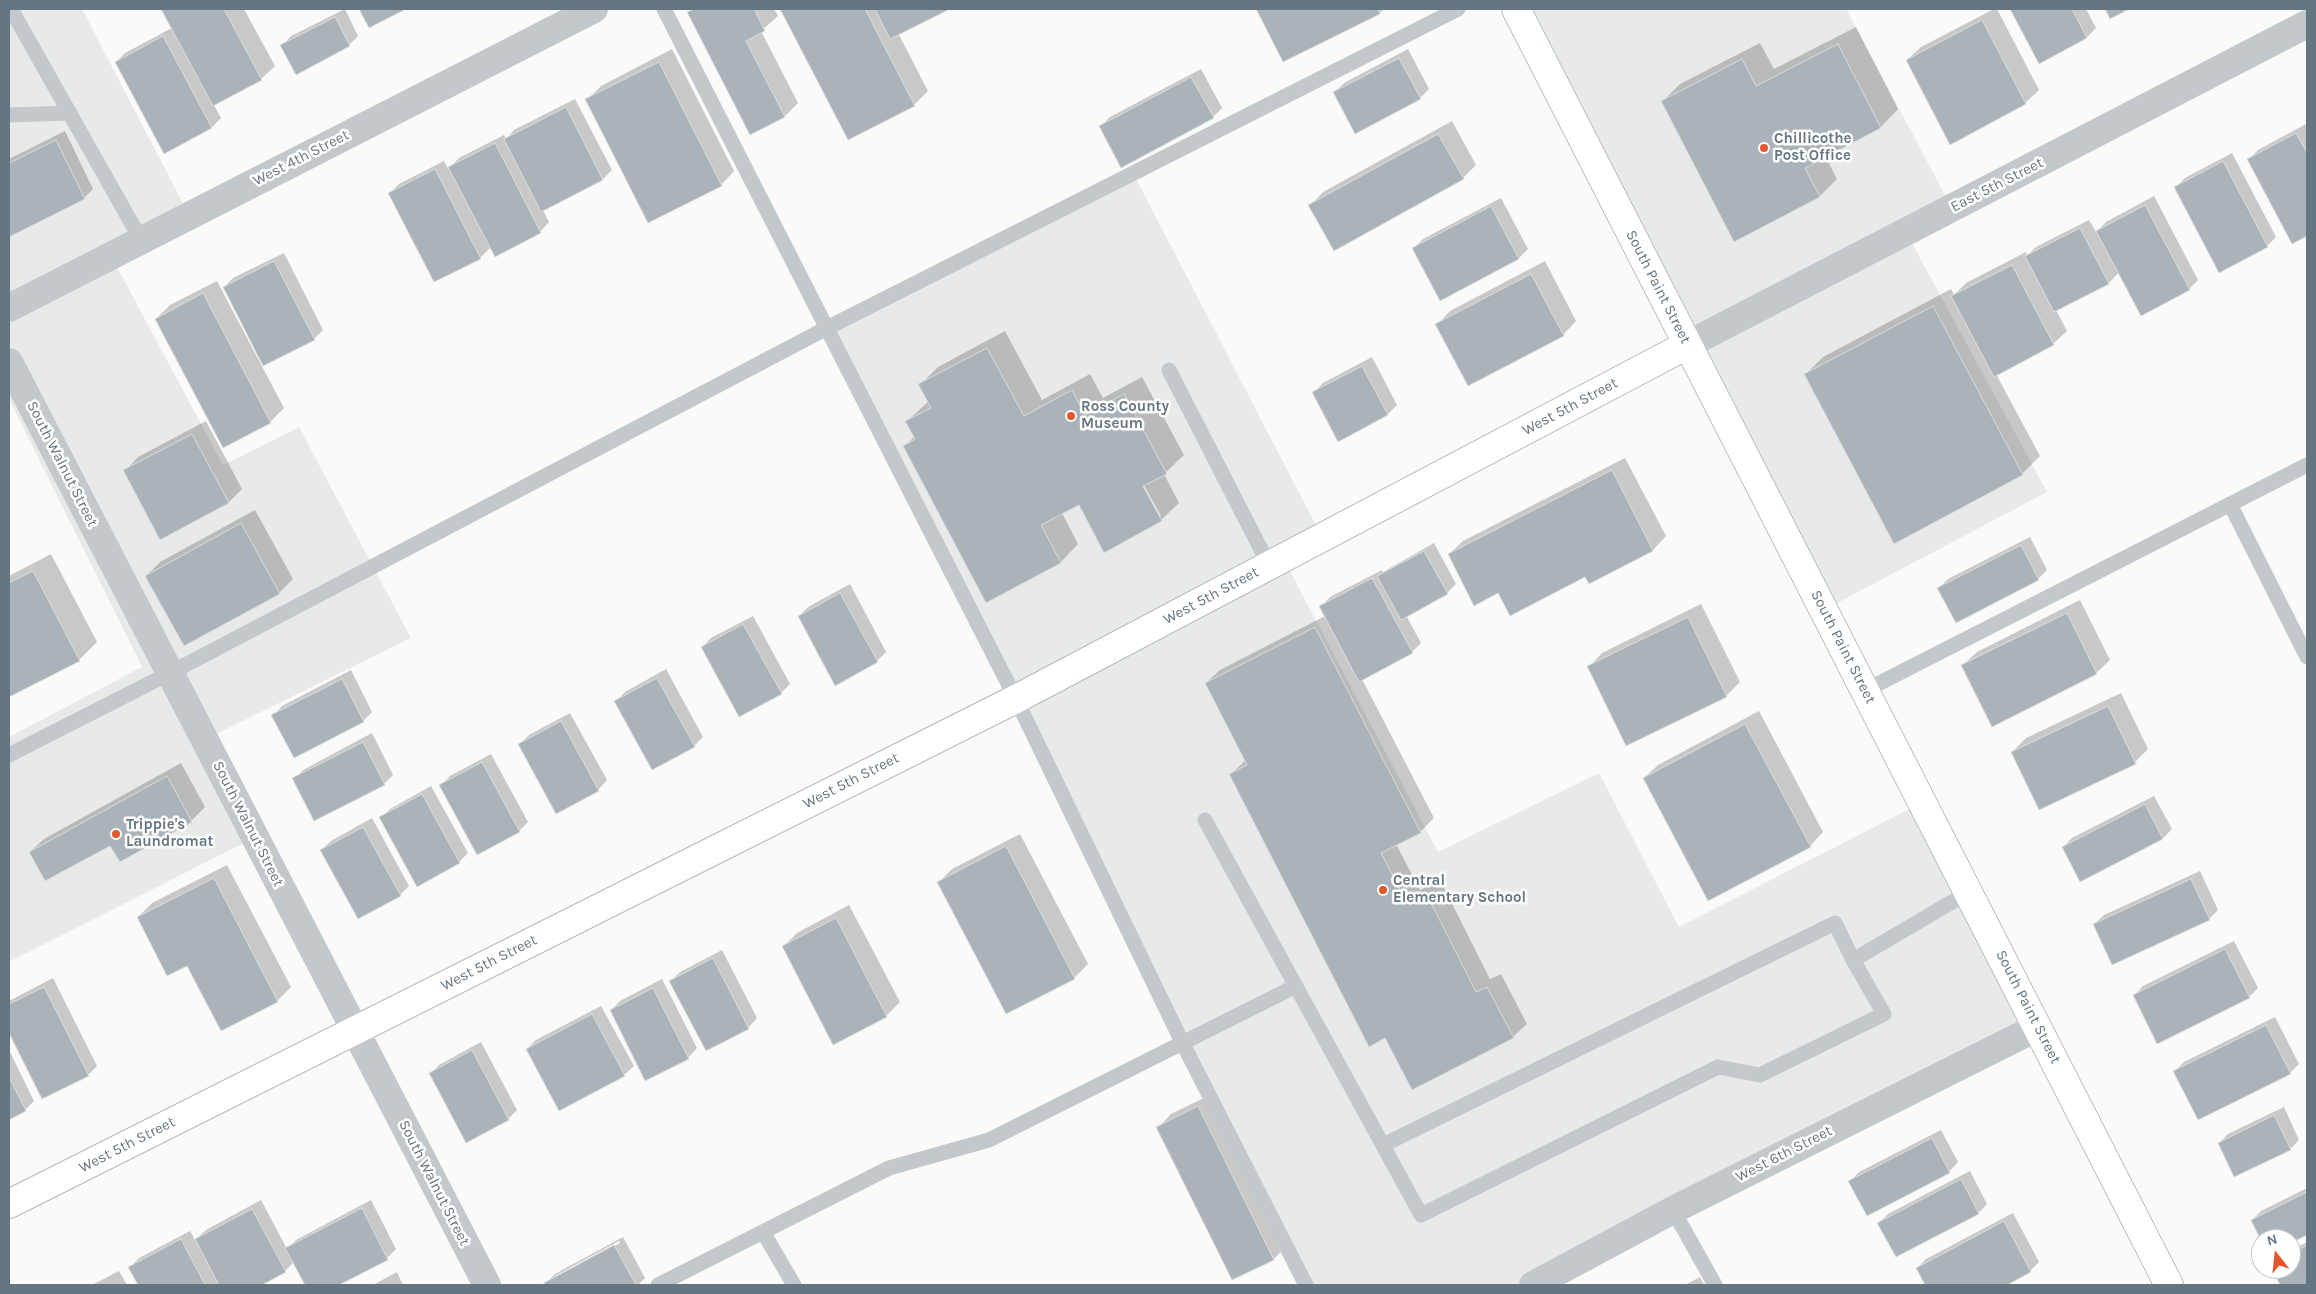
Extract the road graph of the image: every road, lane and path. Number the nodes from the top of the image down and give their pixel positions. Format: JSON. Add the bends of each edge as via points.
{"nodes":[{"id":1,"x":11,"y":9,"type":"edge"},
{"id":2,"x":594,"y":9,"type":"edge"},
{"id":3,"x":664,"y":9,"type":"edge"},
{"id":4,"x":1458,"y":9,"type":"edge"},
{"id":5,"x":1516,"y":9,"type":"edge"},
{"id":6,"x":2307,"y":24,"type":"edge"},
{"id":7,"x":70,"y":113,"type":"junction"},
{"id":8,"x":9,"y":115,"type":"edge"},
{"id":9,"x":141,"y":240,"type":"junction"},
{"id":10,"x":9,"y":308,"type":"edge"},
{"id":11,"x":827,"y":328,"type":"junction"},
{"id":12,"x":1687,"y":345,"type":"junction"},
{"id":13,"x":9,"y":362,"type":"edge"},
{"id":14,"x":1169,"y":370,"type":"dead end"},
{"id":15,"x":2307,"y":465,"type":"edge"},
{"id":16,"x":2230,"y":504,"type":"junction"},
{"id":17,"x":1269,"y":565,"type":"junction"},
{"id":18,"x":2307,"y":657,"type":"edge"},
{"id":19,"x":170,"y":673,"type":"junction"},
{"id":20,"x":1866,"y":690,"type":"junction"},
{"id":21,"x":1016,"y":699,"type":"junction"},
{"id":22,"x":9,"y":755,"type":"edge"},
{"id":23,"x":1205,"y":820,"type":"dead end"},
{"id":24,"x":1969,"y":892,"type":"junction"},
{"id":25,"x":1853,"y":960,"type":"junction"},
{"id":26,"x":1296,"y":986,"type":"junction"},
{"id":27,"x":2038,"y":1027,"type":"junction"},
{"id":28,"x":354,"y":1030,"type":"junction"},
{"id":29,"x":1183,"y":1044,"type":"junction"},
{"id":30,"x":1383,"y":1146,"type":"junction"},
{"id":31,"x":9,"y":1204,"type":"edge"},
{"id":32,"x":1673,"y":1210,"type":"junction"},
{"id":33,"x":764,"y":1232,"type":"junction"},
{"id":34,"x":487,"y":1285,"type":"edge"},
{"id":35,"x":658,"y":1285,"type":"edge"},
{"id":36,"x":794,"y":1285,"type":"edge"},
{"id":37,"x":1306,"y":1285,"type":"edge"},
{"id":38,"x":1533,"y":1285,"type":"edge"},
{"id":39,"x":1715,"y":1285,"type":"edge"},
{"id":40,"x":2170,"y":1285,"type":"edge"}],
"edges":[{"from":1,"to":7,"type":"lane"},
{"from":2,"to":9,"type":"street","name":"West 4th Street"},
{"from":3,"to":11,"type":"lane"},
{"from":4,"to":11,"type":"lane"},
{"from":5,"to":12,"type":"street","name":"South Paint Street"},
{"from":6,"to":12,"type":"street","name":"East 5th Street"},
{"from":7,"to":8,"type":"lane"},
{"from":7,"to":9,"type":"lane"},
{"from":9,"to":10,"type":"street","name":"West 4th Street"},
{"from":11,"to":19,"type":"lane"},
{"from":11,"to":21,"type":"lane"},
{"from":12,"to":17,"type":"street","name":"West 5th Street"},
{"from":12,"to":20,"type":"street","name":"South Paint Street"},
{"from":13,"to":19,"type":"street","name":"South Walnut Street"},
{"from":14,"to":17,"type":"lane"},
{"from":15,"to":16,"type":"lane"},
{"from":16,"to":18,"type":"lane"},
{"from":16,"to":20,"type":"lane"},
{"from":17,"to":21,"type":"street","name":"West 5th Street"},
{"from":19,"to":22,"type":"lane"},
{"from":19,"to":28,"type":"street","name":"South Walnut Street"},
{"from":20,"to":24,"type":"street","name":"South Paint Street"},
{"from":21,"to":28,"type":"street","name":"West 5th Street"},
{"from":21,"to":29,"type":"lane"},
{"from":23,"to":26,"type":"lane"},
{"from":24,"to":25,"type":"lane"},
{"from":24,"to":27,"type":"street","name":"South Paint Street"},
{"from":25,"to":30,"type":"lane","via":[[1835,923]]},
{"from":25,"to":30,"type":"lane","via":[[1884,1014],[1760,1075],[1718,1067],[1421,1215]]},
{"from":26,"to":29,"type":"lane"},
{"from":26,"to":30,"type":"lane"},
{"from":27,"to":32,"type":"street","name":"West 6th Street"},
{"from":27,"to":40,"type":"street","name":"South Paint Street"},
{"from":28,"to":31,"type":"street","name":"West 5th Street"},
{"from":28,"to":34,"type":"street","name":"South Walnut Street"},
{"from":29,"to":33,"type":"lane","via":[[990,1140],[889,1168]]},
{"from":29,"to":37,"type":"lane"},
{"from":32,"to":38,"type":"street","name":"West 6th Street"},
{"from":32,"to":39,"type":"lane"},
{"from":33,"to":35,"type":"lane"},
{"from":33,"to":36,"type":"lane"}]}
